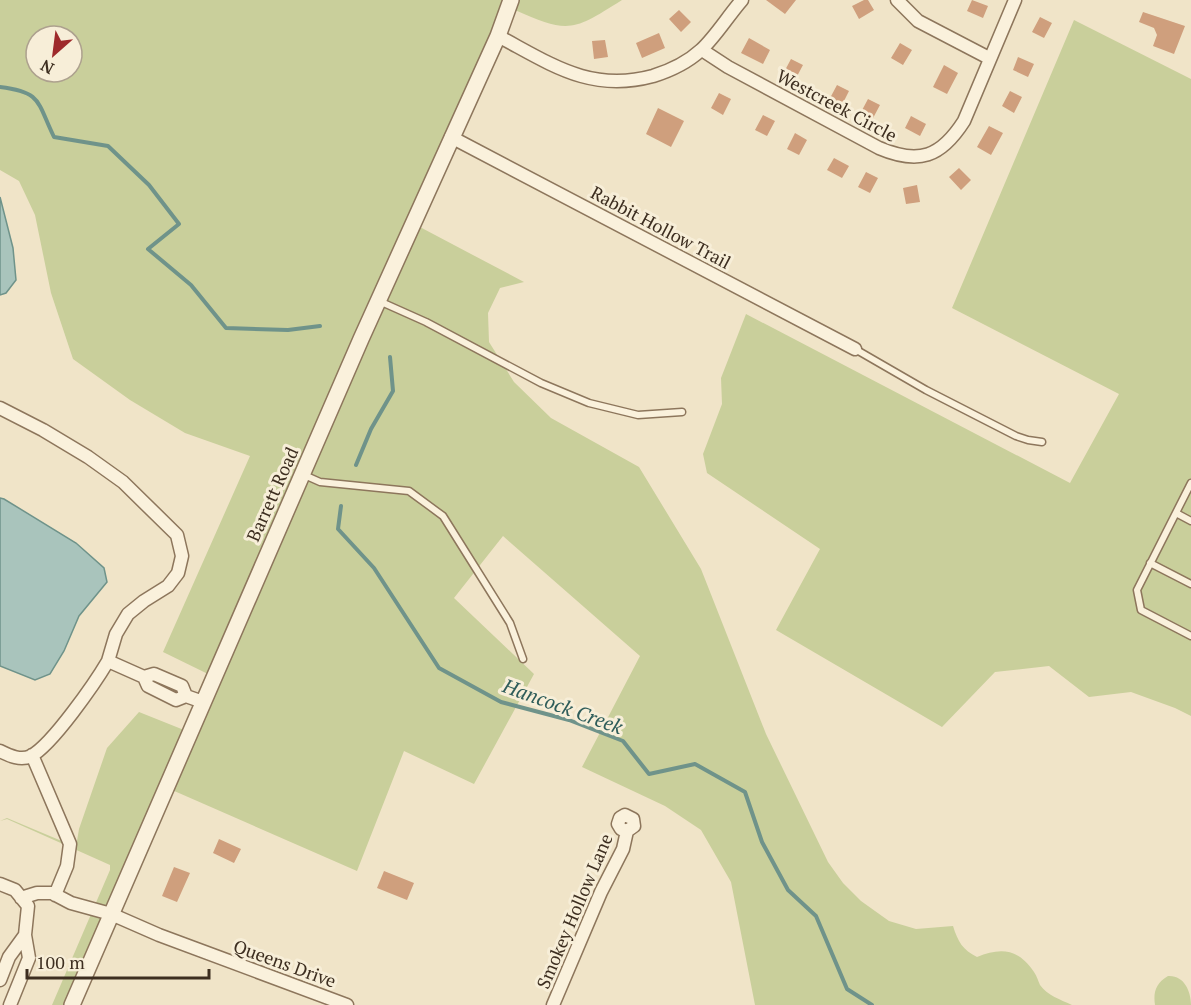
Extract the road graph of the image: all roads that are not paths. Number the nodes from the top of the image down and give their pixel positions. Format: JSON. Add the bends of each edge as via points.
{"nodes":[{"id":1,"x":511,"y":0,"type":"edge"},
{"id":2,"x":742,"y":0,"type":"edge"},
{"id":3,"x":897,"y":0,"type":"edge"},
{"id":4,"x":1015,"y":0,"type":"edge"},
{"id":5,"x":498,"y":36,"type":"junction"},
{"id":6,"x":702,"y":50,"type":"junction"},
{"id":7,"x":989,"y":58,"type":"junction"},
{"id":8,"x":451,"y":137,"type":"junction"},
{"id":9,"x":378,"y":300,"type":"junction"},
{"id":10,"x":855,"y":350,"type":"joint"},
{"id":11,"x":0,"y":408,"type":"edge"},
{"id":12,"x":682,"y":412,"type":"dead end"},
{"id":13,"x":1042,"y":442,"type":"dead end"},
{"id":14,"x":302,"y":474,"type":"junction"},
{"id":15,"x":1191,"y":483,"type":"edge"},
{"id":16,"x":1176,"y":513,"type":"junction"},
{"id":17,"x":1191,"y":521,"type":"edge"},
{"id":18,"x":1150,"y":563,"type":"junction"},
{"id":19,"x":1191,"y":584,"type":"edge"},
{"id":20,"x":1191,"y":636,"type":"edge"},
{"id":21,"x":523,"y":659,"type":"dead end"},
{"id":22,"x":108,"y":661,"type":"junction"},
{"id":23,"x":203,"y":702,"type":"junction"},
{"id":24,"x":0,"y":751,"type":"edge"},
{"id":25,"x":32,"y":755,"type":"junction"},
{"id":26,"x":627,"y":831,"type":"dead end"},
{"id":27,"x":0,"y":884,"type":"edge"},
{"id":28,"x":55,"y":895,"type":"junction"},
{"id":29,"x":21,"y":898,"type":"junction"},
{"id":30,"x":111,"y":914,"type":"junction"},
{"id":31,"x":26,"y":935,"type":"junction"},
{"id":32,"x":1,"y":978,"type":"edge"},
{"id":33,"x":20,"y":982,"type":"junction"},
{"id":34,"x":10,"y":1005,"type":"edge"},
{"id":35,"x":72,"y":1005,"type":"edge"},
{"id":36,"x":347,"y":1005,"type":"edge"},
{"id":37,"x":553,"y":1005,"type":"edge"}],
"edges":[{"from":1,"to":5,"type":"street","name":"Barrett Road"},
{"from":2,"to":6,"type":"street"},
{"from":3,"to":7,"type":"street","via":[[918,21]]},
{"from":4,"to":7,"type":"street","name":"Westcreek Circle"},
{"from":5,"to":6,"type":"street","via":[[577,75],[618,82],[658,75]]},
{"from":5,"to":8,"type":"street","name":"Barrett Road"},
{"from":6,"to":7,"type":"street","name":"Westcreek Circle","via":[[879,148],[898,156],[921,158],[938,151],[953,138]]},
{"from":8,"to":9,"type":"street","name":"Barrett Road"},
{"from":8,"to":10,"type":"street","name":"Rabbit Hollow Trail"},
{"from":9,"to":12,"type":"lane","via":[[541,383],[589,403],[638,415]]},
{"from":9,"to":14,"type":"street","name":"Barrett Road"},
{"from":10,"to":13,"type":"lane","via":[[1017,436]]},
{"from":11,"to":22,"type":"street","via":[[88,457],[123,482],[177,535],[182,556],[178,573],[168,586],[128,614],[116,634]]},
{"from":14,"to":21,"type":"lane","via":[[320,482],[409,490],[443,516],[510,623]]},
{"from":14,"to":23,"type":"street","name":"Barrett Road"},
{"from":15,"to":16,"type":"lane"},
{"from":16,"to":17,"type":"lane"},
{"from":16,"to":18,"type":"lane"},
{"from":18,"to":19,"type":"lane"},
{"from":18,"to":20,"type":"lane","via":[[1137,590],[1141,610]]},
{"from":22,"to":23,"type":"street","via":[[144,677],[154,674],[182,686],[186,696]]},
{"from":22,"to":25,"type":"street","via":[[85,696]]},
{"from":23,"to":30,"type":"street","name":"Barrett Road"},
{"from":24,"to":25,"type":"street","via":[[22,758]]},
{"from":25,"to":28,"type":"street","via":[[70,844],[67,866]]},
{"from":26,"to":37,"type":"street","name":"Smokey Hollow Lane"},
{"from":27,"to":29,"type":"street","via":[[15,890]]},
{"from":28,"to":29,"type":"street","via":[[37,893]]},
{"from":28,"to":30,"type":"street","name":"Queens Drive"},
{"from":29,"to":31,"type":"street","via":[[28,906]]},
{"from":30,"to":35,"type":"street","name":"Barrett Road"},
{"from":30,"to":36,"type":"street","name":"Queens Drive"},
{"from":31,"to":32,"type":"street","via":[[9,957]]},
{"from":31,"to":33,"type":"street","via":[[29,958]]},
{"from":32,"to":33,"type":"street"},
{"from":33,"to":34,"type":"street"}]}
